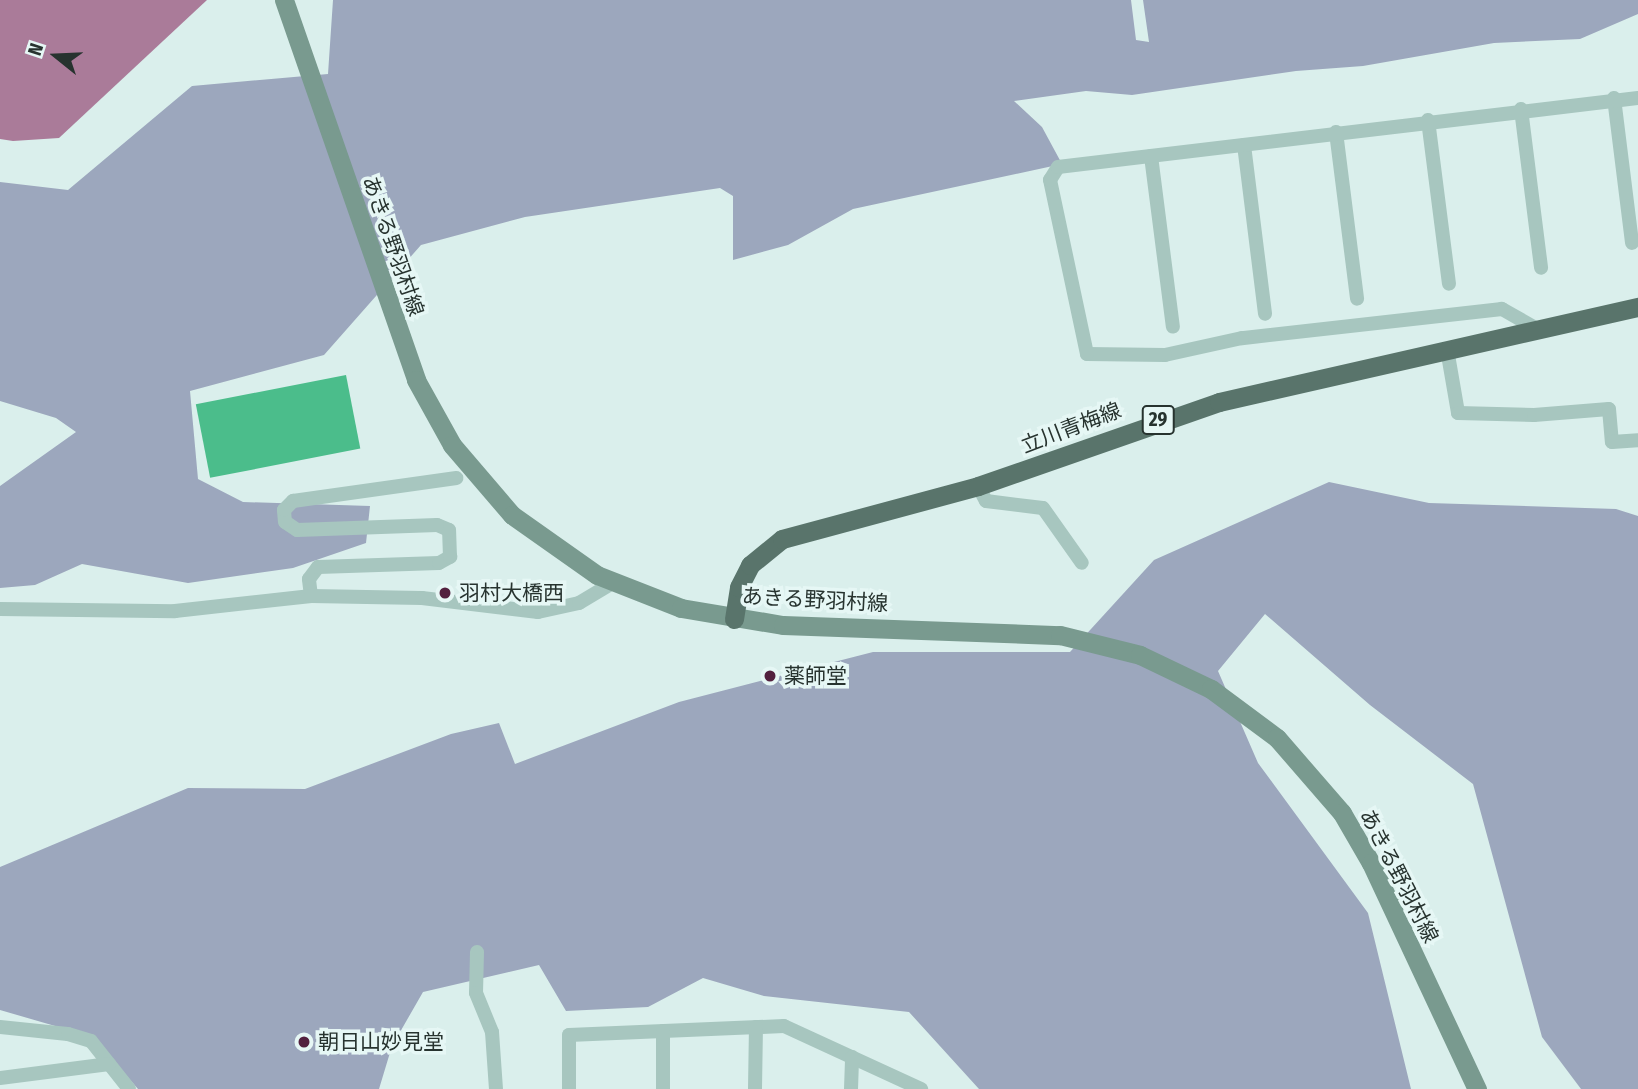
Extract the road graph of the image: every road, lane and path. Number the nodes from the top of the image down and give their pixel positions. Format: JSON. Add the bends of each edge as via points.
{"nodes":[{"id":1,"x":284,"y":0,"type":"edge"},
{"id":2,"x":1614,"y":98,"type":"junction"},
{"id":3,"x":1638,"y":98,"type":"edge"},
{"id":4,"x":1521,"y":109,"type":"junction"},
{"id":5,"x":1428,"y":120,"type":"junction"},
{"id":6,"x":1335,"y":132,"type":"junction"},
{"id":7,"x":1244,"y":145,"type":"junction"},
{"id":8,"x":1150,"y":156,"type":"junction"},
{"id":9,"x":1632,"y":243,"type":"dead end"},
{"id":10,"x":1541,"y":268,"type":"dead end"},
{"id":11,"x":1449,"y":284,"type":"dead end"},
{"id":12,"x":1357,"y":299,"type":"dead end"},
{"id":13,"x":1638,"y":307,"type":"edge"},
{"id":14,"x":1265,"y":314,"type":"dead end"},
{"id":15,"x":1173,"y":327,"type":"dead end"},
{"id":16,"x":1539,"y":330,"type":"junction"},
{"id":17,"x":1447,"y":349,"type":"junction"},
{"id":18,"x":1638,"y":440,"type":"edge"},
{"id":19,"x":456,"y":478,"type":"dead end"},
{"id":20,"x":978,"y":486,"type":"junction"},
{"id":21,"x":1082,"y":563,"type":"dead end"},
{"id":22,"x":612,"y":583,"type":"junction"},
{"id":23,"x":310,"y":596,"type":"junction"},
{"id":24,"x":0,"y":609,"type":"edge"},
{"id":25,"x":734,"y":619,"type":"junction"},
{"id":26,"x":477,"y":952,"type":"dead end"},
{"id":27,"x":0,"y":1027,"type":"edge"},
{"id":28,"x":756,"y":1027,"type":"junction"},
{"id":29,"x":663,"y":1031,"type":"junction"},
{"id":30,"x":852,"y":1057,"type":"junction"},
{"id":31,"x":109,"y":1064,"type":"junction"},
{"id":32,"x":0,"y":1078,"type":"edge"},
{"id":33,"x":129,"y":1089,"type":"edge"},
{"id":34,"x":496,"y":1089,"type":"edge"},
{"id":35,"x":569,"y":1089,"type":"edge"},
{"id":36,"x":663,"y":1089,"type":"edge"},
{"id":37,"x":755,"y":1089,"type":"edge"},
{"id":38,"x":851,"y":1089,"type":"edge"},
{"id":39,"x":922,"y":1089,"type":"edge"},
{"id":40,"x":1477,"y":1089,"type":"edge"}],
"edges":[{"from":1,"to":22,"type":"main road","name":"あきる野羽村線","via":[[405,352],[430,409],[490,493],[541,539]]},
{"from":2,"to":3,"type":"street"},
{"from":2,"to":4,"type":"street"},
{"from":2,"to":9,"type":"street"},
{"from":4,"to":5,"type":"street"},
{"from":4,"to":10,"type":"street"},
{"from":5,"to":6,"type":"street"},
{"from":5,"to":11,"type":"street"},
{"from":6,"to":7,"type":"street"},
{"from":6,"to":12,"type":"street"},
{"from":7,"to":8,"type":"street"},
{"from":7,"to":14,"type":"street"},
{"from":8,"to":15,"type":"street"},
{"from":8,"to":16,"type":"street","via":[[1058,167],[1050,180],[1087,354],[1165,355],[1242,338],[1502,309]]},
{"from":13,"to":16,"type":"main road","name":"立川青梅線","number":"29"},
{"from":16,"to":17,"type":"main road","name":"立川青梅線","number":"29"},
{"from":17,"to":18,"type":"street","via":[[1458,413],[1534,415],[1609,409],[1612,442]]},
{"from":17,"to":20,"type":"main road","name":"立川青梅線","number":"29","via":[[1219,402]]},
{"from":19,"to":23,"type":"street","via":[[293,501],[284,510],[285,522],[297,530],[437,525],[449,530],[450,558],[439,564],[318,567],[309,579]]},
{"from":20,"to":21,"type":"street","via":[[986,501],[1043,508]]},
{"from":20,"to":25,"type":"main road","name":"立川青梅線","number":"29","via":[[777,542],[746,570]]},
{"from":22,"to":23,"type":"street","via":[[579,603],[538,612],[422,598]]},
{"from":22,"to":25,"type":"main road","name":"あきる野羽村線","via":[[670,606]]},
{"from":23,"to":24,"type":"street","via":[[174,611]]},
{"from":25,"to":40,"type":"main road","name":"あきる野羽村線","via":[[1060,635],[1140,655],[1225,698],[1296,756],[1342,814],[1371,863]]},
{"from":26,"to":34,"type":"street","via":[[476,993],[492,1032]]},
{"from":27,"to":31,"type":"street","via":[[91,1041]]},
{"from":28,"to":29,"type":"street"},
{"from":28,"to":30,"type":"street","via":[[784,1026]]},
{"from":28,"to":37,"type":"street"},
{"from":29,"to":35,"type":"street","via":[[569,1035]]},
{"from":29,"to":36,"type":"street"},
{"from":30,"to":38,"type":"street"},
{"from":30,"to":39,"type":"street"},
{"from":31,"to":32,"type":"street"},
{"from":31,"to":33,"type":"street"}]}
